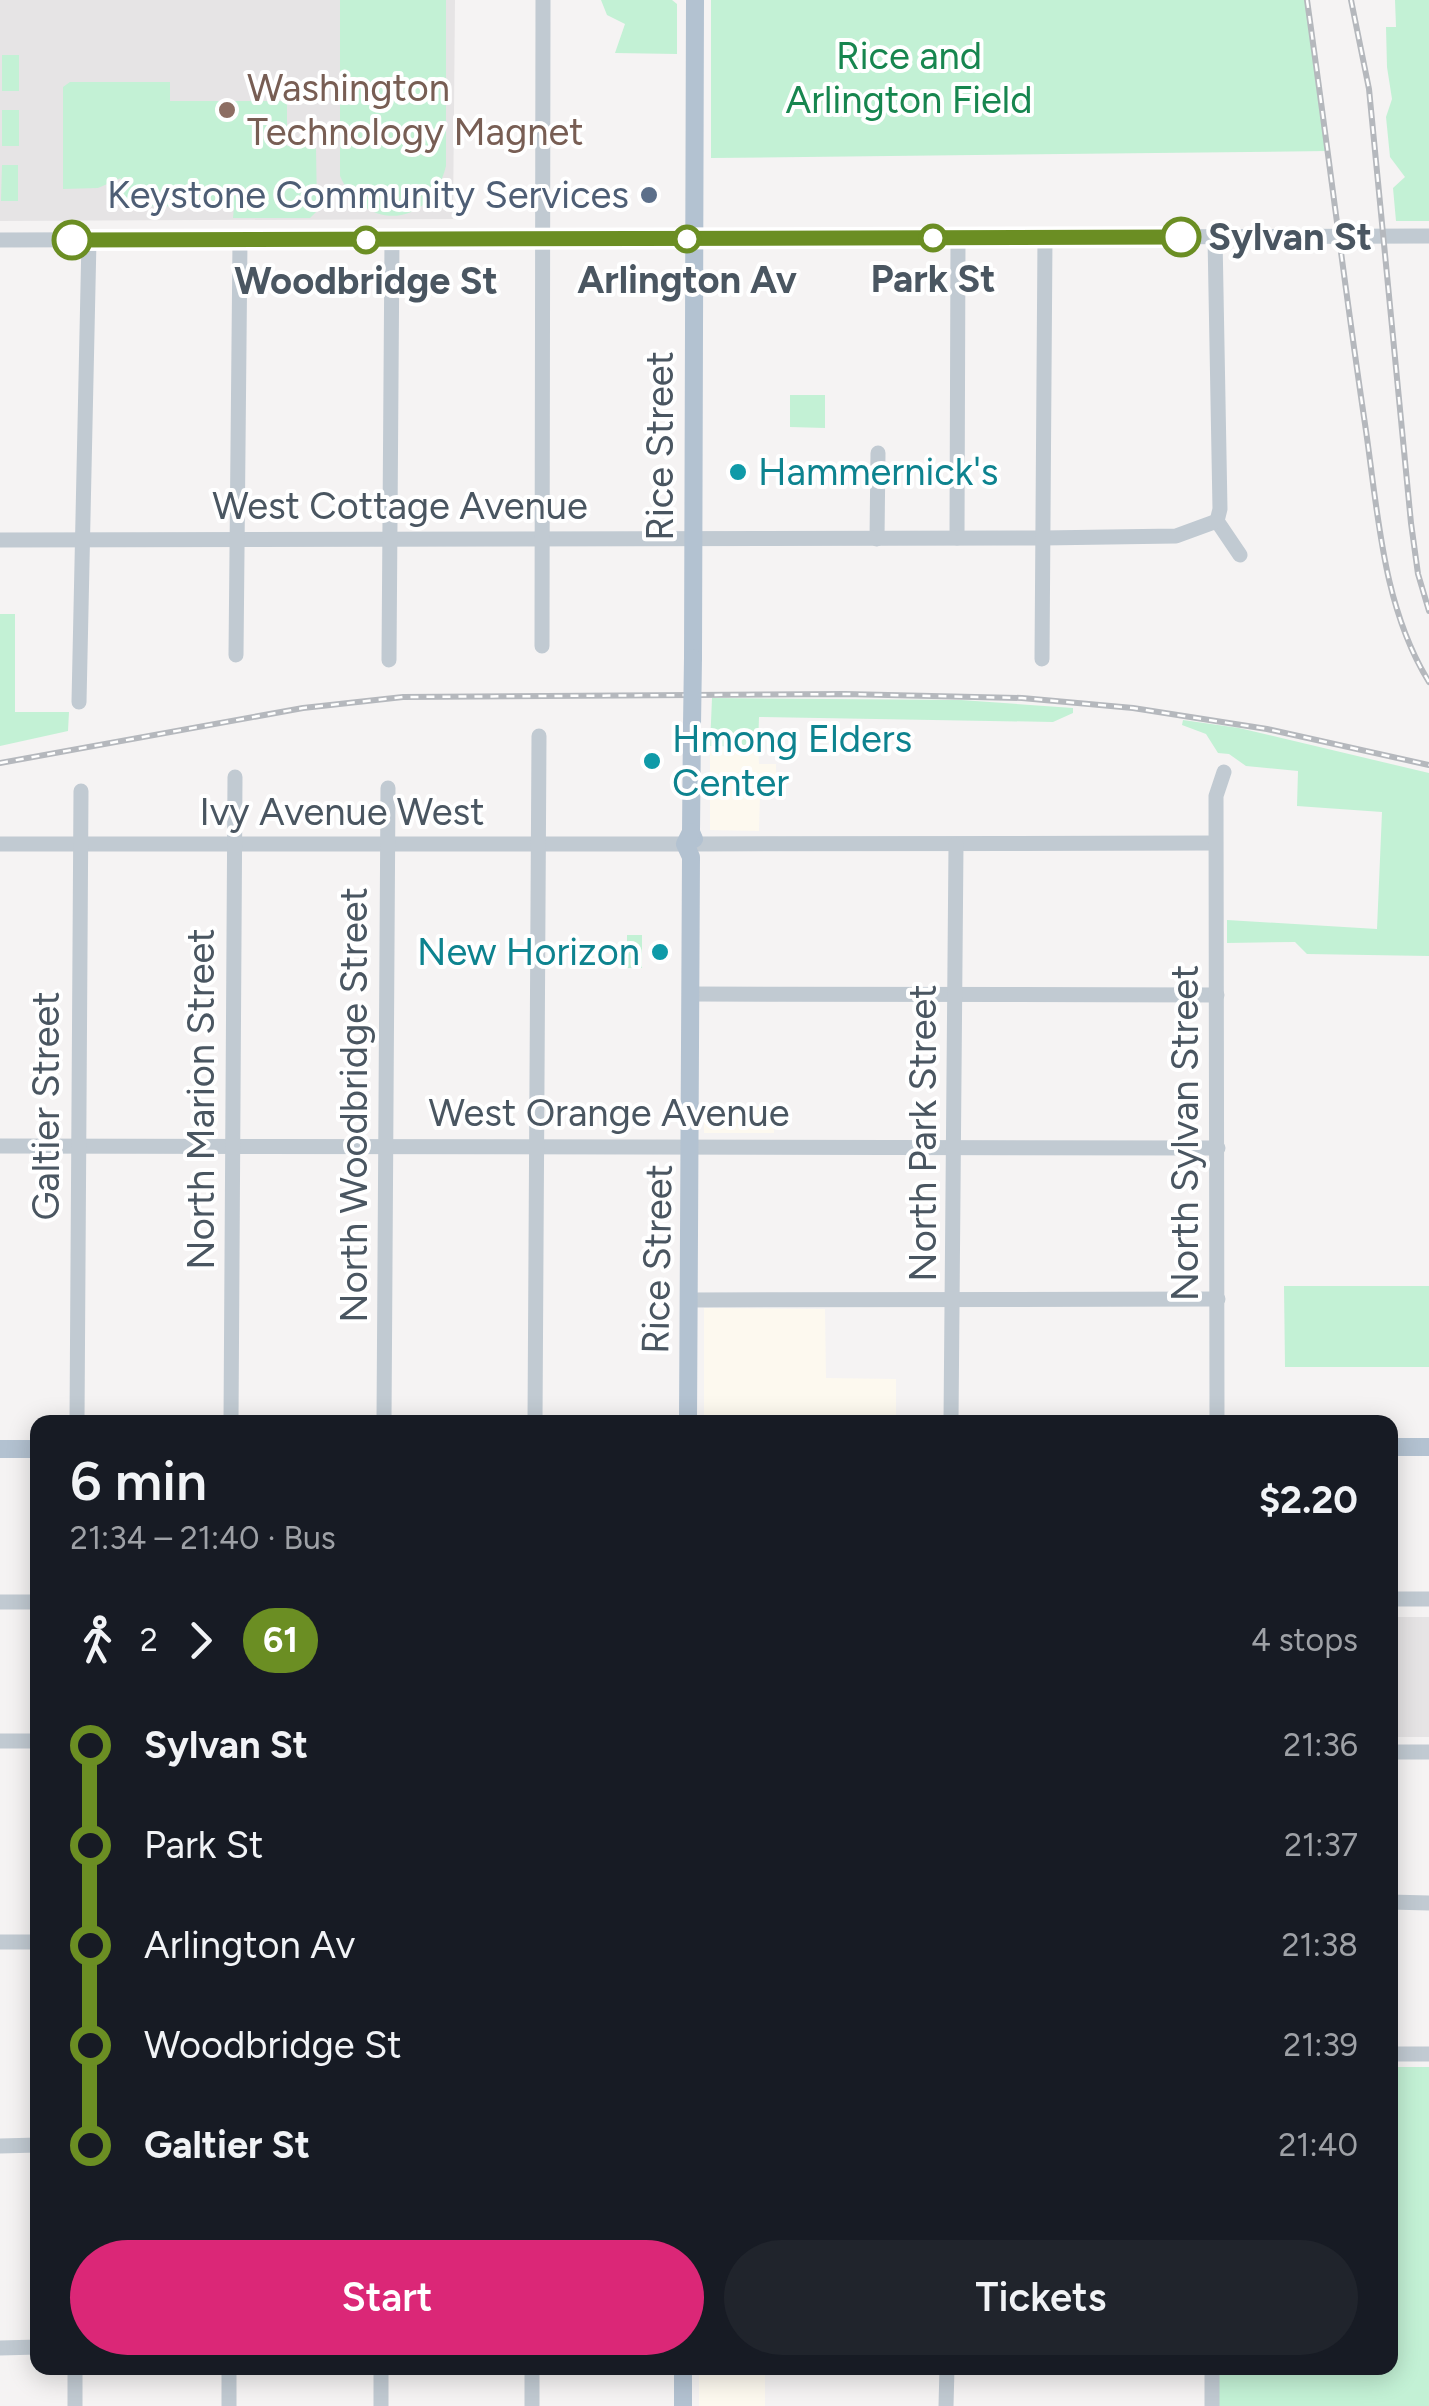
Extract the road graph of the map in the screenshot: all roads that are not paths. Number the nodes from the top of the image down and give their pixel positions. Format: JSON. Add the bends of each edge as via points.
{"nodes":[{"id":1,"x":542,"y":0,"type":"edge"},
{"id":2,"x":696,"y":0,"type":"edge"},
{"id":3,"x":1429,"y":236,"type":"edge"},
{"id":4,"x":1045,"y":237,"type":"junction"},
{"id":5,"x":1215,"y":237,"type":"junction"},
{"id":6,"x":958,"y":238,"type":"junction"},
{"id":7,"x":694,"y":239,"type":"junction"},
{"id":8,"x":0,"y":240,"type":"edge"},
{"id":9,"x":89,"y":240,"type":"junction"},
{"id":10,"x":240,"y":240,"type":"junction"},
{"id":11,"x":392,"y":240,"type":"junction"},
{"id":12,"x":543,"y":240,"type":"junction"},
{"id":13,"x":878,"y":453,"type":"dead end"},
{"id":14,"x":1217,"y":521,"type":"junction"},
{"id":15,"x":691,"y":537,"type":"junction"},
{"id":16,"x":957,"y":538,"type":"junction"},
{"id":17,"x":1042,"y":538,"type":"junction"},
{"id":18,"x":0,"y":540,"type":"edge"},
{"id":19,"x":81,"y":540,"type":"junction"},
{"id":20,"x":238,"y":540,"type":"junction"},
{"id":21,"x":390,"y":540,"type":"junction"},
{"id":22,"x":542,"y":540,"type":"junction"},
{"id":23,"x":877,"y":540,"type":"junction"},
{"id":24,"x":1240,"y":556,"type":"dead end"},
{"id":25,"x":542,"y":646,"type":"dead end"},
{"id":26,"x":236,"y":655,"type":"dead end"},
{"id":27,"x":1042,"y":659,"type":"dead end"},
{"id":28,"x":389,"y":660,"type":"dead end"},
{"id":29,"x":79,"y":702,"type":"dead end"},
{"id":30,"x":539,"y":736,"type":"dead end"},
{"id":31,"x":1224,"y":772,"type":"dead end"},
{"id":32,"x":236,"y":776,"type":"dead end"},
{"id":33,"x":388,"y":788,"type":"dead end"},
{"id":34,"x":80,"y":791,"type":"dead end"},
{"id":35,"x":1216,"y":842,"type":"junction"},
{"id":36,"x":0,"y":844,"type":"edge"},
{"id":37,"x":79,"y":844,"type":"junction"},
{"id":38,"x":691,"y":844,"type":"junction"},
{"id":39,"x":956,"y":844,"type":"junction"},
{"id":40,"x":235,"y":845,"type":"junction"},
{"id":41,"x":388,"y":845,"type":"junction"},
{"id":42,"x":539,"y":845,"type":"junction"},
{"id":43,"x":692,"y":994,"type":"junction"},
{"id":44,"x":1217,"y":995,"type":"junction"},
{"id":45,"x":956,"y":996,"type":"junction"},
{"id":46,"x":0,"y":1146,"type":"edge"},
{"id":47,"x":79,"y":1146,"type":"junction"},
{"id":48,"x":232,"y":1146,"type":"junction"},
{"id":49,"x":386,"y":1146,"type":"junction"},
{"id":50,"x":537,"y":1146,"type":"junction"},
{"id":51,"x":691,"y":1146,"type":"junction"},
{"id":52,"x":953,"y":1146,"type":"junction"},
{"id":53,"x":1218,"y":1148,"type":"junction"},
{"id":54,"x":954,"y":1298,"type":"junction"},
{"id":55,"x":1218,"y":1299,"type":"junction"},
{"id":56,"x":690,"y":1300,"type":"junction"},
{"id":57,"x":78,"y":1415,"type":"edge"},
{"id":58,"x":231,"y":1415,"type":"edge"},
{"id":59,"x":384,"y":1415,"type":"edge"},
{"id":60,"x":535,"y":1415,"type":"edge"},
{"id":61,"x":688,"y":1415,"type":"edge"},
{"id":62,"x":951,"y":1415,"type":"edge"},
{"id":63,"x":1217,"y":1415,"type":"edge"},
{"id":64,"x":1398,"y":1447,"type":"edge"},
{"id":65,"x":1429,"y":1448,"type":"edge"},
{"id":66,"x":0,"y":1449,"type":"edge"},
{"id":67,"x":30,"y":1449,"type":"edge"},
{"id":68,"x":1398,"y":1599,"type":"edge"},
{"id":69,"x":1429,"y":1599,"type":"edge"},
{"id":70,"x":0,"y":1602,"type":"edge"},
{"id":71,"x":30,"y":1602,"type":"edge"},
{"id":72,"x":0,"y":1741,"type":"edge"},
{"id":73,"x":30,"y":1741,"type":"edge"},
{"id":74,"x":1398,"y":1752,"type":"edge"},
{"id":75,"x":1429,"y":1752,"type":"edge"},
{"id":76,"x":1398,"y":1902,"type":"edge"},
{"id":77,"x":1429,"y":1902,"type":"edge"},
{"id":78,"x":0,"y":1942,"type":"edge"},
{"id":79,"x":30,"y":1942,"type":"edge"},
{"id":80,"x":1398,"y":2054,"type":"edge"},
{"id":81,"x":1429,"y":2054,"type":"edge"},
{"id":82,"x":0,"y":2146,"type":"edge"},
{"id":83,"x":30,"y":2146,"type":"edge"},
{"id":84,"x":30,"y":2347,"type":"edge"},
{"id":85,"x":0,"y":2348,"type":"edge"},
{"id":86,"x":75,"y":2375,"type":"edge"},
{"id":87,"x":229,"y":2375,"type":"edge"},
{"id":88,"x":381,"y":2375,"type":"edge"},
{"id":89,"x":532,"y":2375,"type":"edge"},
{"id":90,"x":683,"y":2375,"type":"edge"},
{"id":91,"x":947,"y":2375,"type":"edge"},
{"id":92,"x":1212,"y":2375,"type":"edge"},
{"id":93,"x":75,"y":2406,"type":"edge"},
{"id":94,"x":229,"y":2406,"type":"edge"},
{"id":95,"x":380,"y":2406,"type":"edge"},
{"id":96,"x":532,"y":2406,"type":"edge"},
{"id":97,"x":683,"y":2406,"type":"edge"},
{"id":98,"x":946,"y":2406,"type":"edge"},
{"id":99,"x":1212,"y":2406,"type":"edge"}],
"edges":[{"from":1,"to":12,"type":"street"},
{"from":2,"to":7,"type":"main road","name":"Rice Street"},
{"from":3,"to":5,"type":"street"},
{"from":4,"to":5,"type":"street"},
{"from":4,"to":6,"type":"street"},
{"from":4,"to":17,"type":"street"},
{"from":5,"to":14,"type":"street"},
{"from":6,"to":7,"type":"street"},
{"from":6,"to":16,"type":"street"},
{"from":7,"to":12,"type":"street"},
{"from":7,"to":15,"type":"main road","name":"Rice Street"},
{"from":8,"to":9,"type":"street"},
{"from":9,"to":10,"type":"street"},
{"from":9,"to":19,"type":"street"},
{"from":10,"to":11,"type":"street"},
{"from":10,"to":20,"type":"street"},
{"from":11,"to":12,"type":"street"},
{"from":11,"to":21,"type":"street"},
{"from":12,"to":22,"type":"street"},
{"from":13,"to":23,"type":"street"},
{"from":14,"to":17,"type":"street","name":"West Cottage Avenue","via":[[1176,536]]},
{"from":14,"to":24,"type":"street"},
{"from":15,"to":22,"type":"street","name":"West Cottage Avenue"},
{"from":15,"to":23,"type":"street","name":"West Cottage Avenue"},
{"from":15,"to":38,"type":"main road","name":"Rice Street","bridge":true},
{"from":16,"to":17,"type":"street","name":"West Cottage Avenue"},
{"from":16,"to":23,"type":"street","name":"West Cottage Avenue"},
{"from":17,"to":27,"type":"street"},
{"from":18,"to":19,"type":"street","name":"West Cottage Avenue"},
{"from":19,"to":20,"type":"street","name":"West Cottage Avenue"},
{"from":19,"to":29,"type":"street"},
{"from":20,"to":21,"type":"street","name":"West Cottage Avenue"},
{"from":20,"to":26,"type":"street"},
{"from":21,"to":22,"type":"street","name":"West Cottage Avenue"},
{"from":21,"to":28,"type":"street"},
{"from":22,"to":25,"type":"street"},
{"from":30,"to":42,"type":"street"},
{"from":31,"to":35,"type":"street","name":"North Sylvan Street","via":[[1216,796]]},
{"from":32,"to":40,"type":"street","name":"North Marion Street"},
{"from":33,"to":41,"type":"street","name":"North Woodbridge Street"},
{"from":34,"to":37,"type":"street","name":"Galtier Street"},
{"from":35,"to":39,"type":"street","name":"Ivy Avenue West"},
{"from":35,"to":44,"type":"street","name":"North Sylvan Street"},
{"from":36,"to":37,"type":"street","name":"Ivy Avenue West"},
{"from":37,"to":40,"type":"street","name":"Ivy Avenue West"},
{"from":37,"to":47,"type":"street","name":"Galtier Street"},
{"from":38,"to":39,"type":"street","name":"Ivy Avenue West"},
{"from":38,"to":42,"type":"street","name":"Ivy Avenue West"},
{"from":38,"to":43,"type":"main road","name":"Rice Street"},
{"from":39,"to":45,"type":"street","name":"North Park Street"},
{"from":40,"to":41,"type":"street","name":"Ivy Avenue West"},
{"from":40,"to":48,"type":"street","name":"North Marion Street"},
{"from":41,"to":42,"type":"street","name":"Ivy Avenue West"},
{"from":41,"to":49,"type":"street","name":"North Woodbridge Street"},
{"from":42,"to":50,"type":"street"},
{"from":43,"to":45,"type":"street"},
{"from":43,"to":51,"type":"main road","name":"Rice Street"},
{"from":44,"to":45,"type":"street"},
{"from":44,"to":53,"type":"street","name":"North Sylvan Street"},
{"from":45,"to":52,"type":"street","name":"North Park Street"},
{"from":46,"to":47,"type":"street","name":"West Orange Avenue"},
{"from":47,"to":48,"type":"street","name":"West Orange Avenue"},
{"from":47,"to":57,"type":"street","name":"Galtier Street"},
{"from":48,"to":49,"type":"street","name":"West Orange Avenue"},
{"from":48,"to":58,"type":"street","name":"North Marion Street"},
{"from":49,"to":50,"type":"street","name":"West Orange Avenue"},
{"from":49,"to":59,"type":"street","name":"North Woodbridge Street"},
{"from":50,"to":51,"type":"street","name":"West Orange Avenue"},
{"from":50,"to":60,"type":"street"},
{"from":51,"to":52,"type":"street","name":"West Orange Avenue"},
{"from":51,"to":56,"type":"main road","name":"Rice Street"},
{"from":52,"to":53,"type":"street","name":"West Orange Avenue"},
{"from":52,"to":54,"type":"street","name":"North Park Street"},
{"from":53,"to":55,"type":"street","name":"North Sylvan Street"},
{"from":54,"to":55,"type":"street"},
{"from":54,"to":56,"type":"street"},
{"from":54,"to":62,"type":"street","name":"North Park Street"},
{"from":55,"to":63,"type":"street","name":"North Sylvan Street"},
{"from":56,"to":61,"type":"main road","name":"Rice Street"},
{"from":64,"to":65,"type":"main road"},
{"from":66,"to":67,"type":"main road"},
{"from":68,"to":69,"type":"street"},
{"from":70,"to":71,"type":"street"},
{"from":72,"to":73,"type":"street"},
{"from":74,"to":75,"type":"street"},
{"from":76,"to":77,"type":"street"},
{"from":78,"to":79,"type":"street"},
{"from":80,"to":81,"type":"street"},
{"from":82,"to":83,"type":"street"},
{"from":84,"to":85,"type":"street"},
{"from":86,"to":93,"type":"street"},
{"from":87,"to":94,"type":"street"},
{"from":88,"to":95,"type":"street"},
{"from":89,"to":96,"type":"street"},
{"from":90,"to":97,"type":"main road"},
{"from":91,"to":98,"type":"street"},
{"from":92,"to":99,"type":"street"}]}
